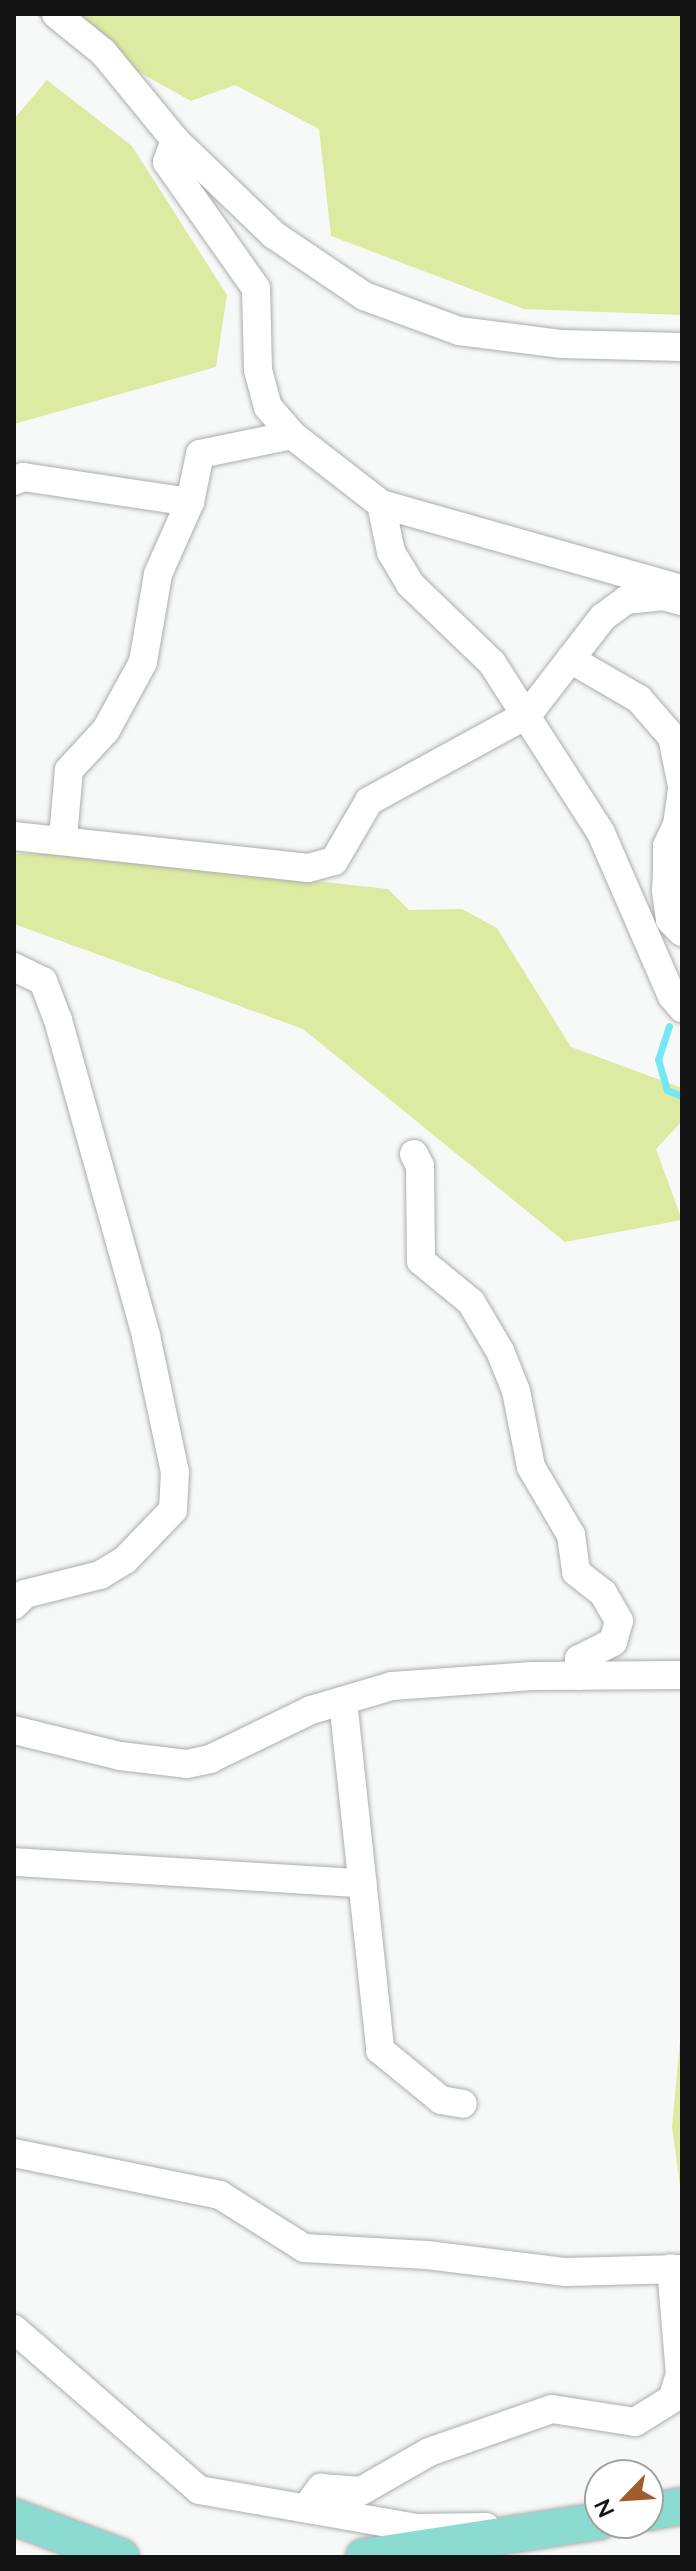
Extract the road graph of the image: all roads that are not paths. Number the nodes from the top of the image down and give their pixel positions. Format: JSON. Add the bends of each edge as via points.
{"nodes":[{"id":1,"x":56,"y":14,"type":"edge"},
{"id":2,"x":175,"y":140,"type":"junction"},
{"id":3,"x":682,"y":347,"type":"edge"},
{"id":4,"x":292,"y":435,"type":"junction"},
{"id":5,"x":14,"y":481,"type":"edge"},
{"id":6,"x":190,"y":502,"type":"junction"},
{"id":7,"x":381,"y":504,"type":"junction"},
{"id":8,"x":681,"y":593,"type":"edge"},
{"id":9,"x":570,"y":659,"type":"junction"},
{"id":10,"x":528,"y":714,"type":"junction"},
{"id":11,"x":682,"y":787,"type":"edge"},
{"id":12,"x":14,"y":836,"type":"edge"},
{"id":13,"x":63,"y":838,"type":"junction"},
{"id":14,"x":674,"y":870,"type":"edge"},
{"id":15,"x":682,"y":932,"type":"edge"},
{"id":16,"x":14,"y":967,"type":"edge"},
{"id":17,"x":680,"y":1000,"type":"edge"},
{"id":18,"x":414,"y":1154,"type":"dead end"},
{"id":19,"x":14,"y":1605,"type":"edge"},
{"id":20,"x":682,"y":1675,"type":"edge"},
{"id":21,"x":579,"y":1676,"type":"junction"},
{"id":22,"x":343,"y":1701,"type":"junction"},
{"id":23,"x":14,"y":1730,"type":"edge"},
{"id":24,"x":14,"y":1862,"type":"edge"},
{"id":25,"x":362,"y":1883,"type":"junction"},
{"id":26,"x":463,"y":2104,"type":"dead end"},
{"id":27,"x":14,"y":2153,"type":"edge"},
{"id":28,"x":676,"y":2268,"type":"edge"},
{"id":29,"x":14,"y":2329,"type":"edge"},
{"id":30,"x":307,"y":2507,"type":"junction"},
{"id":31,"x":14,"y":2517,"type":"edge"},
{"id":32,"x":584,"y":2524,"type":"edge"},
{"id":33,"x":508,"y":2537,"type":"junction"},
{"id":34,"x":121,"y":2557,"type":"edge"},
{"id":35,"x":364,"y":2557,"type":"edge"}],
"edges":[{"from":1,"to":2,"type":"street","via":[[103,52]]},
{"from":2,"to":3,"type":"street","via":[[274,235],[364,296],[459,331],[562,344]]},
{"from":2,"to":4,"type":"street","via":[[167,162],[256,288],[258,370],[268,407]]},
{"from":4,"to":6,"type":"street","via":[[200,454]]},
{"from":4,"to":7,"type":"street"},
{"from":5,"to":6,"type":"street","via":[[23,477]]},
{"from":6,"to":13,"type":"street","via":[[158,574],[143,662],[106,730],[69,770]]},
{"from":7,"to":8,"type":"street"},
{"from":7,"to":10,"type":"street","via":[[391,552],[410,584],[492,663]]},
{"from":8,"to":9,"type":"street","via":[[626,600],[603,617]]},
{"from":9,"to":10,"type":"street"},
{"from":9,"to":11,"type":"street","via":[[639,699],[672,737]]},
{"from":10,"to":13,"type":"street","via":[[369,801],[334,861],[321,865],[308,868]]},
{"from":10,"to":17,"type":"street","via":[[601,833]]},
{"from":11,"to":14,"type":"street","via":[[677,825],[667,846]]},
{"from":12,"to":13,"type":"street"},
{"from":14,"to":15,"type":"street","via":[[670,920]]},
{"from":16,"to":19,"type":"street","via":[[43,981],[58,1020],[150,1352],[175,1472],[173,1510],[125,1560],[100,1575],[25,1594]]},
{"from":18,"to":21,"type":"street","via":[[420,1166],[421,1261],[471,1302],[500,1351],[516,1391],[531,1467],[571,1535],[576,1572],[603,1593],[619,1621],[613,1642],[579,1659]]},
{"from":20,"to":21,"type":"street"},
{"from":21,"to":22,"type":"street","via":[[392,1686]]},
{"from":22,"to":23,"type":"street","via":[[187,1764],[120,1756]]},
{"from":22,"to":25,"type":"street"},
{"from":24,"to":25,"type":"street"},
{"from":25,"to":26,"type":"street","via":[[380,2050],[441,2100]]},
{"from":27,"to":28,"type":"street","via":[[220,2195],[304,2248],[427,2255],[566,2272]]},
{"from":28,"to":30,"type":"street","via":[[680,2375],[672,2399],[635,2422],[552,2409],[429,2452],[361,2491],[321,2488]]},
{"from":29,"to":30,"type":"street","via":[[199,2490]]},
{"from":30,"to":33,"type":"street","via":[[417,2528],[478,2524]]},
{"from":31,"to":34,"type":"main road"},
{"from":32,"to":33,"type":"main road"},
{"from":33,"to":35,"type":"main road"}]}
